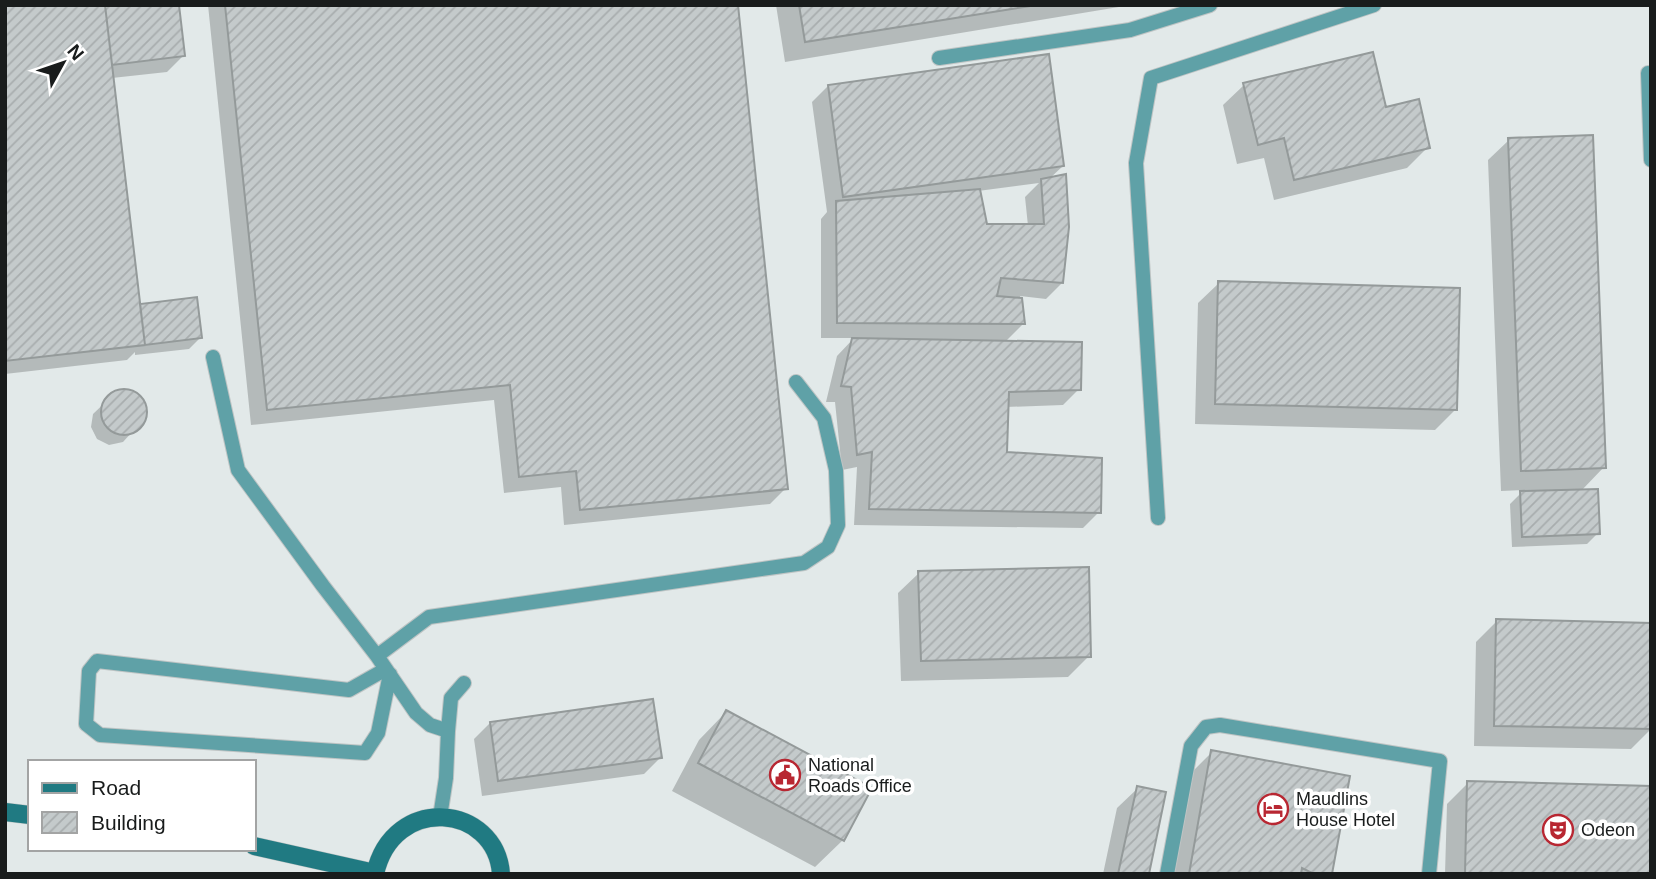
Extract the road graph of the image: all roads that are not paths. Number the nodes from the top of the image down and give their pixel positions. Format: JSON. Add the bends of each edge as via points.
{"nodes":[{"id":1,"x":1210,"y":5,"type":"edge"},
{"id":2,"x":1374,"y":5,"type":"edge"},
{"id":3,"x":939,"y":58,"type":"dead end"},
{"id":4,"x":1648,"y":73,"type":"dead end"},
{"id":5,"x":1651,"y":160,"type":"edge"},
{"id":6,"x":213,"y":357,"type":"dead end"},
{"id":7,"x":796,"y":382,"type":"dead end"},
{"id":8,"x":1158,"y":518,"type":"dead end"},
{"id":9,"x":377,"y":656,"type":"junction"},
{"id":10,"x":388,"y":672,"type":"junction"},
{"id":11,"x":464,"y":683,"type":"dead end"},
{"id":12,"x":448,"y":731,"type":"junction"},
{"id":13,"x":5,"y":812,"type":"edge"},
{"id":14,"x":28,"y":815,"type":"edge"},
{"id":15,"x":440,"y":817,"type":"junction"},
{"id":16,"x":256,"y":846,"type":"edge"},
{"id":17,"x":375,"y":873,"type":"edge"},
{"id":18,"x":501,"y":874,"type":"edge"},
{"id":19,"x":1167,"y":874,"type":"edge"},
{"id":20,"x":1429,"y":874,"type":"edge"}],
"edges":[{"from":1,"to":3,"type":"lane","via":[[1130,30]]},
{"from":2,"to":8,"type":"lane","via":[[1151,78],[1136,163]]},
{"from":4,"to":5,"type":"lane"},
{"from":6,"to":9,"type":"lane","via":[[238,470]]},
{"from":7,"to":9,"type":"lane","via":[[824,418],[836,470],[838,525],[828,547],[804,563],[429,617]]},
{"from":9,"to":10,"type":"lane"},
{"from":10,"to":10,"type":"lane","via":[[378,733],[365,753],[100,735],[86,724],[89,671],[97,661],[349,690]]},
{"from":10,"to":12,"type":"lane","via":[[416,713],[430,725]]},
{"from":11,"to":12,"type":"lane","via":[[451,698]]},
{"from":12,"to":15,"type":"lane"},
{"from":13,"to":14,"type":"main road"},
{"from":15,"to":17,"type":"main road","via":[[418,820],[394,834],[380,854]]},
{"from":15,"to":18,"type":"main road","via":[[458,820],[487,840]]},
{"from":16,"to":17,"type":"main road"},
{"from":19,"to":20,"type":"lane","via":[[1191,746],[1206,727],[1220,724],[1440,761]]}]}
